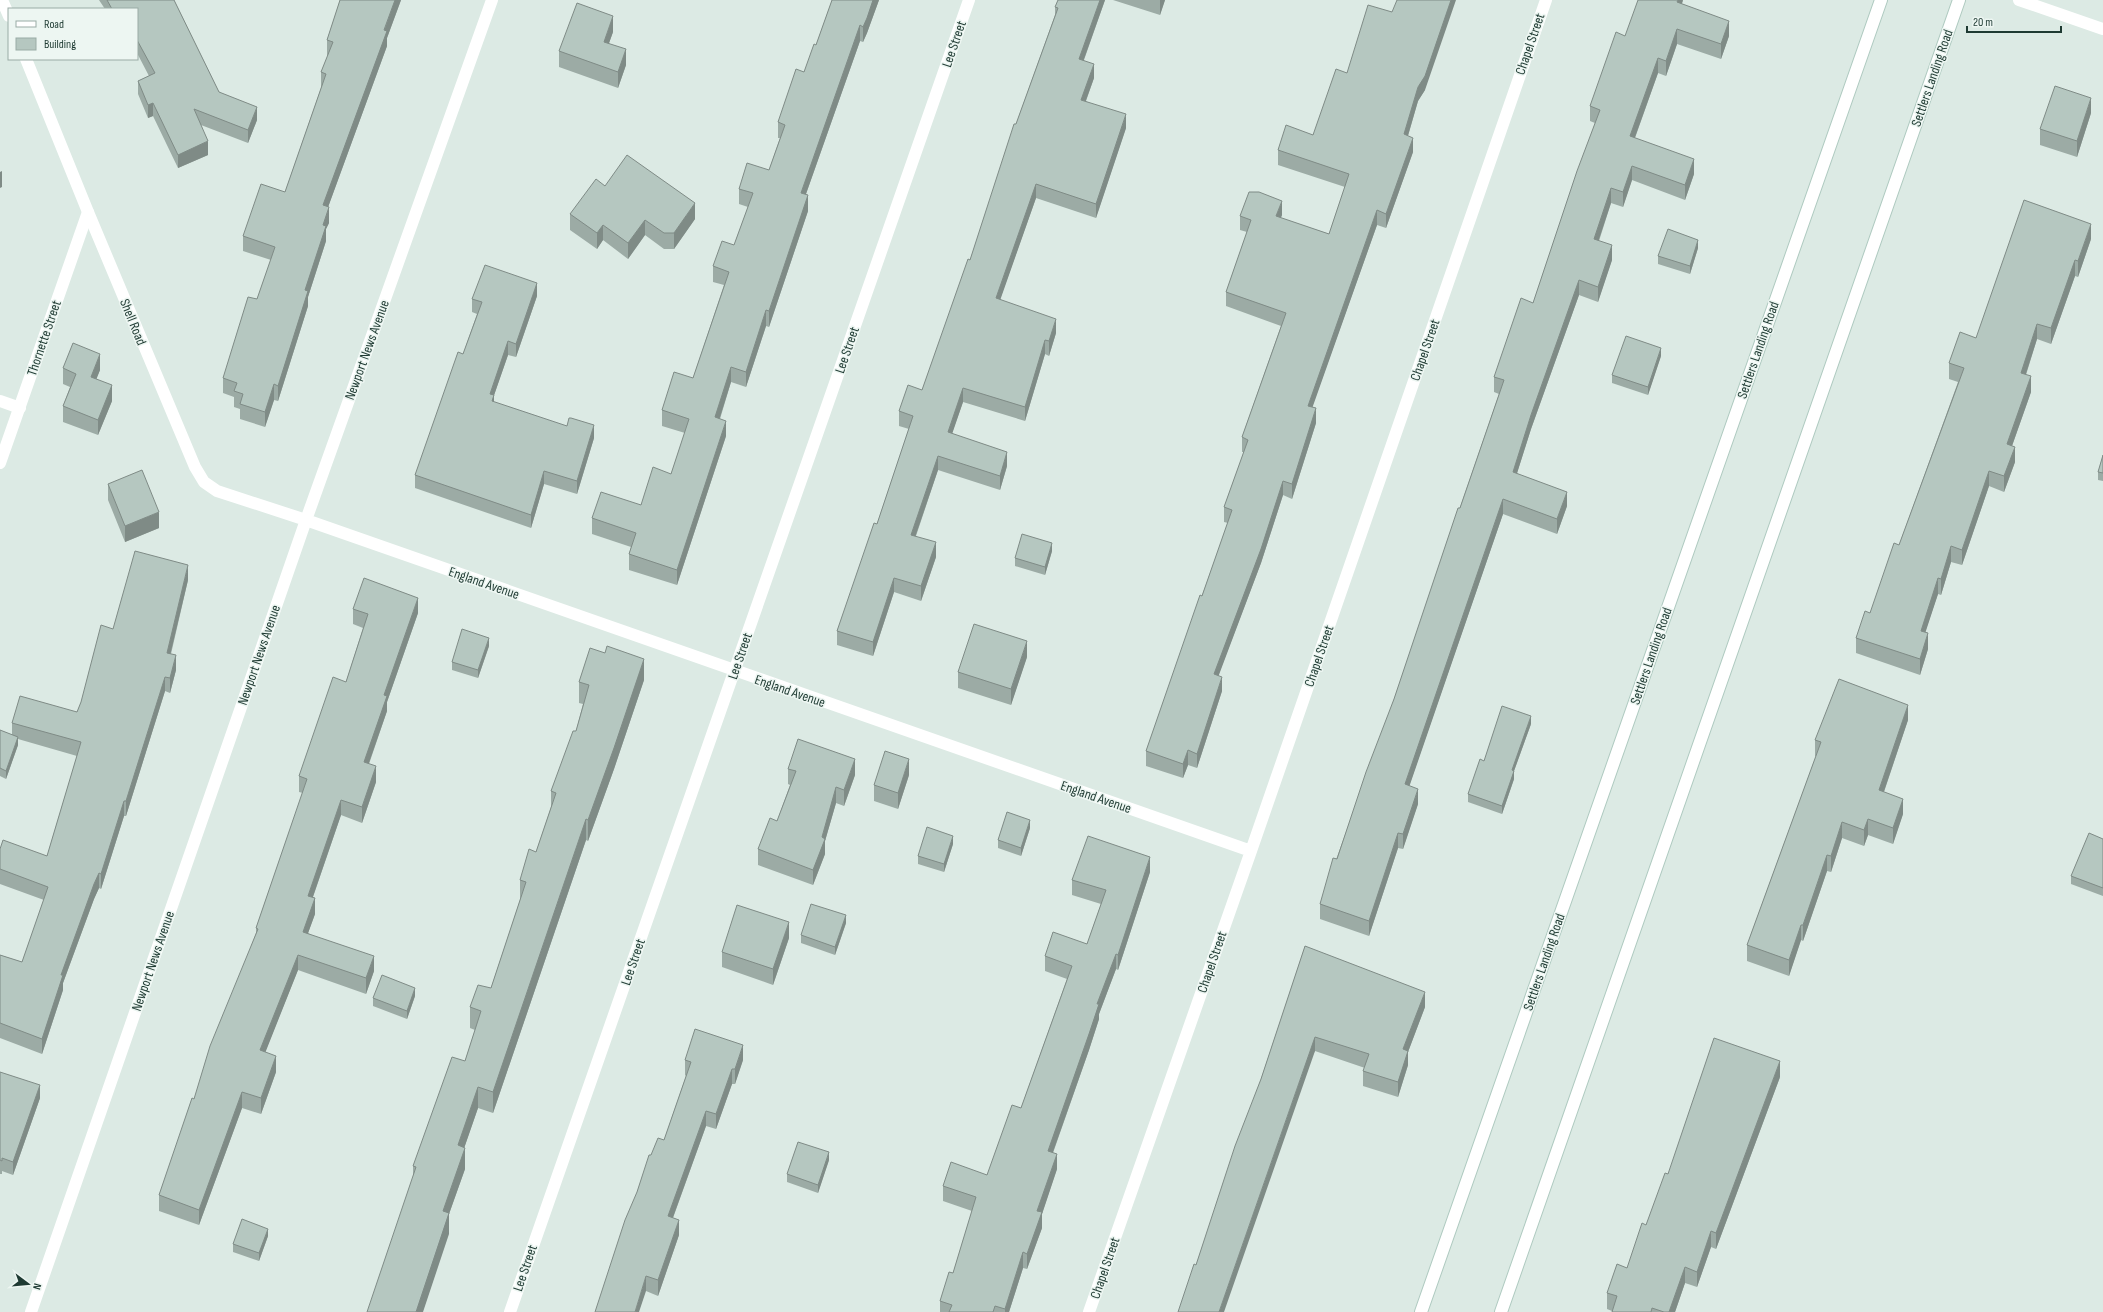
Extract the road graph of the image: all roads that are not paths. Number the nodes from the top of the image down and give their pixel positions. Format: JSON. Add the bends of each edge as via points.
{"nodes":[{"id":1,"x":2,"y":0,"type":"edge"},
{"id":2,"x":492,"y":0,"type":"edge"},
{"id":3,"x":970,"y":0,"type":"edge"},
{"id":4,"x":1546,"y":0,"type":"edge"},
{"id":5,"x":1881,"y":0,"type":"edge"},
{"id":6,"x":1959,"y":0,"type":"edge"},
{"id":7,"x":2019,"y":0,"type":"edge"},
{"id":8,"x":8,"y":14,"type":"edge"},
{"id":9,"x":2103,"y":29,"type":"edge"},
{"id":10,"x":26,"y":60,"type":"edge"},
{"id":11,"x":88,"y":212,"type":"junction"},
{"id":12,"x":0,"y":401,"type":"edge"},
{"id":13,"x":20,"y":408,"type":"junction"},
{"id":14,"x":0,"y":463,"type":"edge"},
{"id":15,"x":306,"y":520,"type":"junction"},
{"id":16,"x":734,"y":671,"type":"junction"},
{"id":17,"x":1252,"y":851,"type":"junction"},
{"id":18,"x":31,"y":1312,"type":"edge"},
{"id":19,"x":510,"y":1312,"type":"edge"},
{"id":20,"x":1089,"y":1312,"type":"edge"},
{"id":21,"x":1422,"y":1312,"type":"edge"},
{"id":22,"x":1502,"y":1312,"type":"edge"}],
"edges":[{"from":1,"to":8,"type":"street"},
{"from":2,"to":15,"type":"street","name":"Newport News Avenue"},
{"from":3,"to":16,"type":"street","name":"Lee Street"},
{"from":4,"to":17,"type":"street","name":"Chapel Street"},
{"from":5,"to":21,"type":"street","name":"Settlers Landing Road"},
{"from":6,"to":22,"type":"street","name":"Settlers Landing Road"},
{"from":7,"to":9,"type":"street"},
{"from":10,"to":11,"type":"street","name":"Shell Road"},
{"from":11,"to":13,"type":"street","name":"Thornette Street"},
{"from":11,"to":15,"type":"street","name":"Shell Road","via":[[184,446],[204,482],[217,490]]},
{"from":12,"to":13,"type":"street"},
{"from":13,"to":14,"type":"street","name":"Thornette Street"},
{"from":15,"to":16,"type":"street","name":"England Avenue"},
{"from":15,"to":18,"type":"street","name":"Newport News Avenue"},
{"from":16,"to":17,"type":"street","name":"England Avenue"},
{"from":16,"to":19,"type":"street","name":"Lee Street"},
{"from":17,"to":20,"type":"street","name":"Chapel Street"}]}
